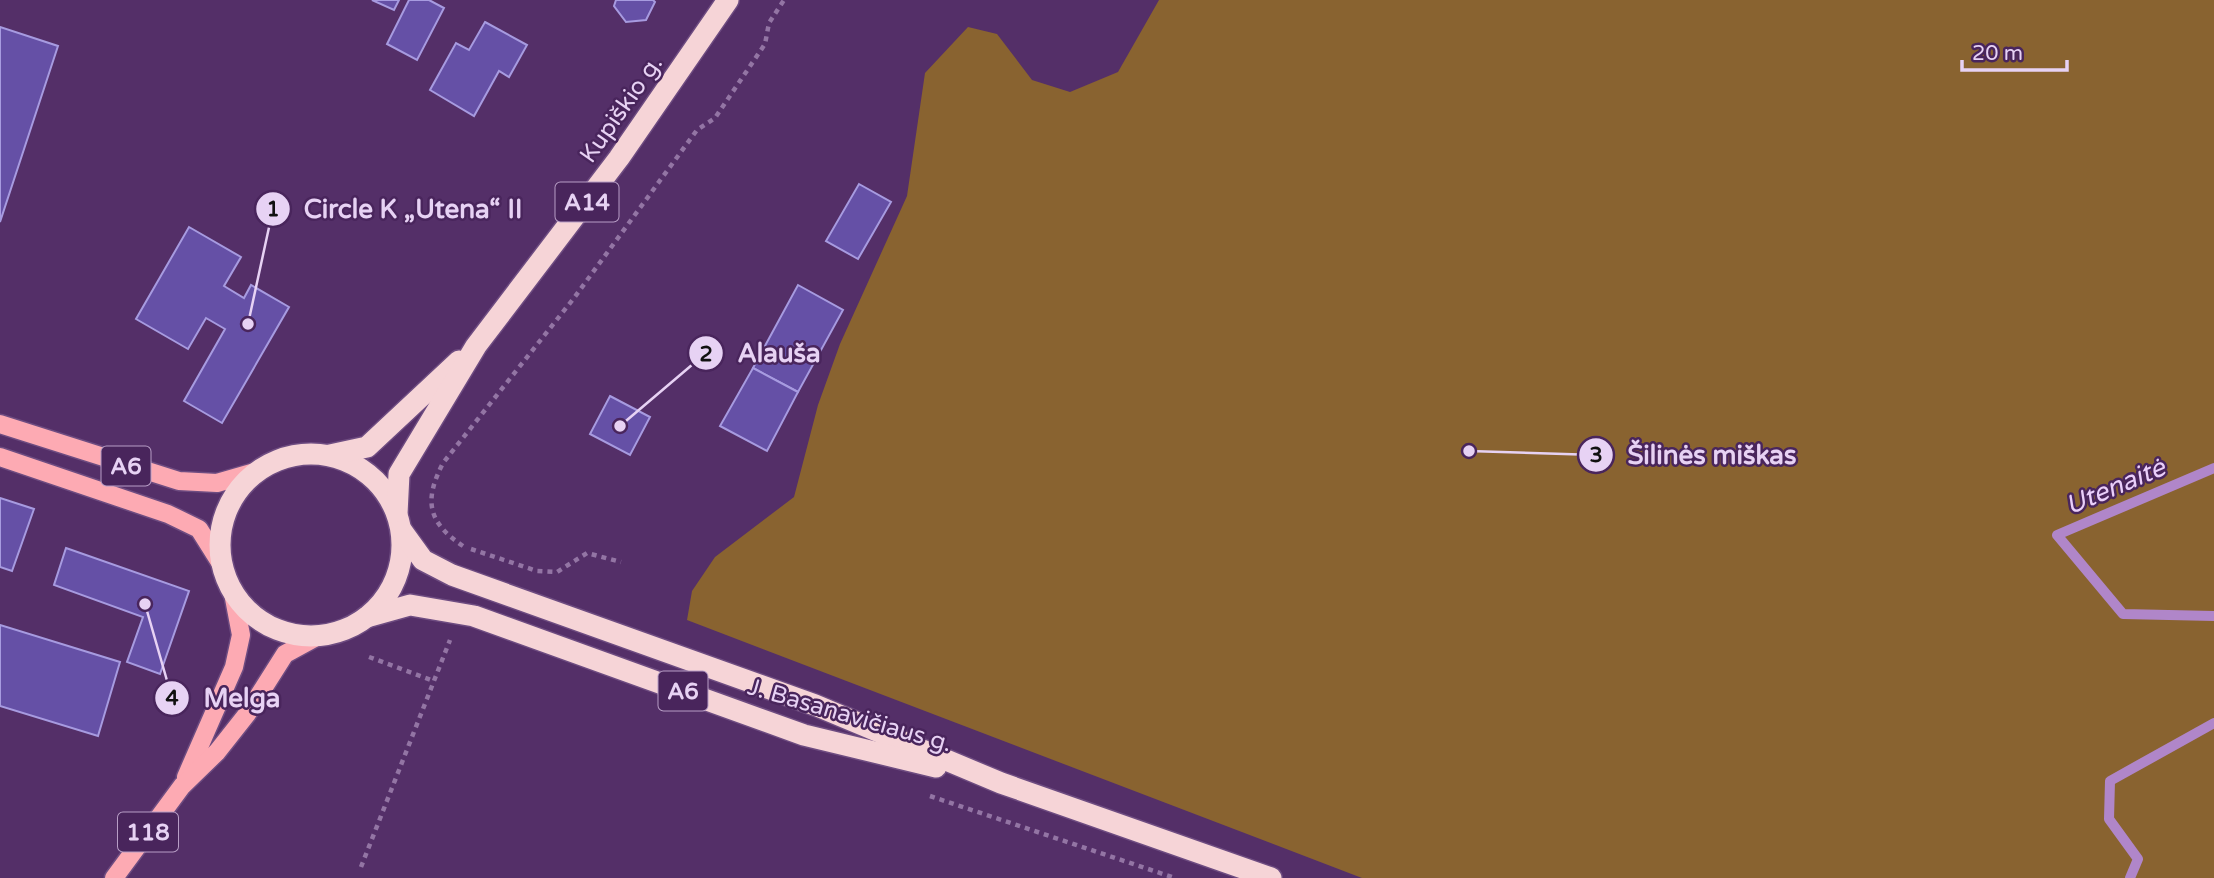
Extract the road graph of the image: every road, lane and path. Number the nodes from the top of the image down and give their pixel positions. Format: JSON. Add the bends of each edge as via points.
{"nodes":[{"id":1,"x":728,"y":0,"type":"edge"},
{"id":2,"x":784,"y":0,"type":"edge"},
{"id":3,"x":476,"y":346,"type":"junction"},
{"id":4,"x":0,"y":424,"type":"edge"},
{"id":5,"x":329,"y":455,"type":"junction"},
{"id":6,"x":0,"y":457,"type":"edge"},
{"id":7,"x":255,"y":472,"type":"junction"},
{"id":8,"x":399,"y":522,"type":"junction"},
{"id":9,"x":621,"y":562,"type":"dead end"},
{"id":10,"x":222,"y":564,"type":"junction"},
{"id":11,"x":233,"y":593,"type":"junction"},
{"id":12,"x":367,"y":617,"type":"junction"},
{"id":13,"x":453,"y":633,"type":"dead end"},
{"id":14,"x":318,"y":636,"type":"junction"},
{"id":15,"x":369,"y":657,"type":"dead end"},
{"id":16,"x":434,"y":681,"type":"junction"},
{"id":17,"x":1001,"y":783,"type":"junction"},
{"id":18,"x":181,"y":786,"type":"junction"},
{"id":19,"x":361,"y":867,"type":"dead end"},
{"id":20,"x":114,"y":878,"type":"edge"},
{"id":21,"x":1271,"y":878,"type":"edge"}],
"edges":[{"from":1,"to":3,"type":"highway","name":"Kupiškio g.","number":"A14","via":[[611,168]]},
{"from":2,"to":9,"type":"path","via":[[769,23],[765,44],[715,118],[697,130],[574,298],[443,463],[433,483],[430,506],[441,530],[463,545],[537,571],[557,572],[587,553]]},
{"from":3,"to":5,"type":"highway","name":"Kupiškio g.","number":"A14","via":[[367,447]]},
{"from":3,"to":8,"type":"highway","name":"Kupiškio g.","number":"A14","via":[[399,474]]},
{"from":4,"to":7,"type":"main road","number":"A6","via":[[179,481],[217,483]]},
{"from":5,"to":7,"type":"highway","via":[[303,453],[278,459]]},
{"from":5,"to":8,"type":"highway","via":[[371,475],[387,493]]},
{"from":6,"to":10,"type":"main road","number":"A6","via":[[179,519],[199,529]]},
{"from":7,"to":10,"type":"highway","via":[[237,490],[225,513],[220,538]]},
{"from":8,"to":12,"type":"highway","via":[[402,555],[396,579]]},
{"from":8,"to":17,"type":"highway","name":"J. Basanavičiaus g.","number":"A6","via":[[423,560],[452,575],[815,705]]},
{"from":10,"to":11,"type":"highway"},
{"from":11,"to":14,"type":"highway","via":[[249,612],[270,626],[293,635]]},
{"from":11,"to":18,"type":"main road","number":"118","via":[[241,635],[234,667]]},
{"from":12,"to":14,"type":"highway","via":[[344,630]]},
{"from":12,"to":17,"type":"highway","name":"J. Basanavičiaus g.","number":"A6","via":[[410,605],[474,616],[804,734]]},
{"from":13,"to":16,"type":"path"},
{"from":14,"to":18,"type":"main road","number":"118","via":[[285,654],[217,752]]},
{"from":15,"to":16,"type":"path"},
{"from":16,"to":19,"type":"path"},
{"from":17,"to":21,"type":"highway","name":"J. Basanavičiaus g.","number":"A6"},
{"from":18,"to":20,"type":"main road","number":"118"}]}
